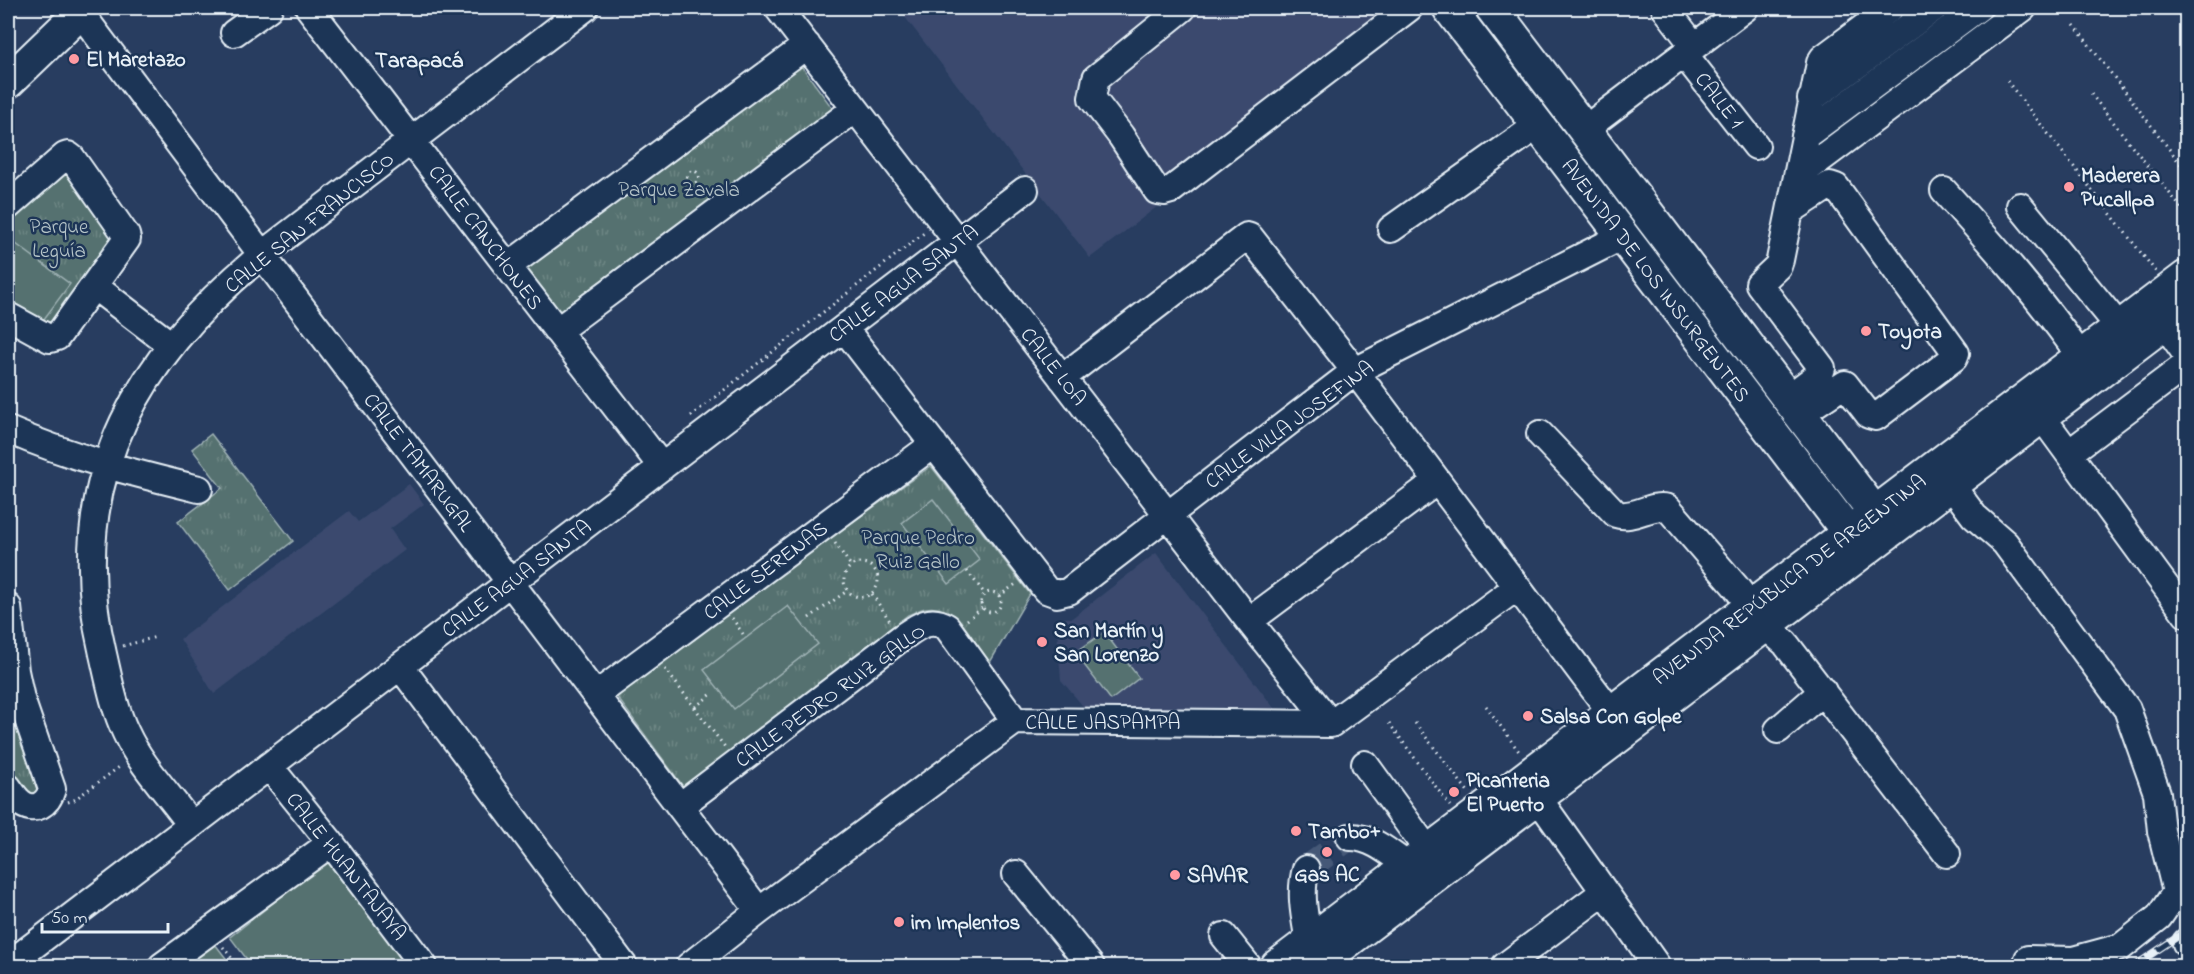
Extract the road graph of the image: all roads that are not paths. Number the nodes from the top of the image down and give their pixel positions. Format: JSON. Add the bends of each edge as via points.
{"nodes":[{"id":1,"x":269,"y":8,"type":"edge"},
{"id":2,"x":309,"y":8,"type":"edge"},
{"id":3,"x":585,"y":8,"type":"edge"},
{"id":4,"x":777,"y":8,"type":"edge"},
{"id":5,"x":1183,"y":8,"type":"edge"},
{"id":6,"x":1409,"y":8,"type":"edge"},
{"id":7,"x":1449,"y":8,"type":"edge"},
{"id":8,"x":1492,"y":8,"type":"edge"},
{"id":9,"x":1665,"y":8,"type":"edge"},
{"id":10,"x":1745,"y":8,"type":"edge"},
{"id":11,"x":1890,"y":8,"type":"edge"},
{"id":12,"x":1934,"y":8,"type":"edge"},
{"id":13,"x":1978,"y":8,"type":"edge"},
{"id":14,"x":2023,"y":8,"type":"edge"},
{"id":15,"x":83,"y":10,"type":"edge"},
{"id":16,"x":234,"y":33,"type":"dead end"},
{"id":17,"x":807,"y":45,"type":"junction"},
{"id":18,"x":1689,"y":50,"type":"junction"},
{"id":19,"x":8,"y":82,"type":"edge"},
{"id":20,"x":1811,"y":99,"type":"junction"},
{"id":21,"x":855,"y":109,"type":"junction"},
{"id":22,"x":1538,"y":125,"type":"junction"},
{"id":23,"x":1586,"y":129,"type":"junction"},
{"id":24,"x":1805,"y":136,"type":"junction"},
{"id":25,"x":412,"y":140,"type":"junction"},
{"id":26,"x":1756,"y":146,"type":"dead end"},
{"id":27,"x":1798,"y":175,"type":"junction"},
{"id":28,"x":1025,"y":190,"type":"dead end"},
{"id":29,"x":1944,"y":191,"type":"dead end"},
{"id":30,"x":8,"y":206,"type":"edge"},
{"id":31,"x":2020,"y":206,"type":"dead end"},
{"id":32,"x":1790,"y":212,"type":"junction"},
{"id":33,"x":1391,"y":229,"type":"dead end"},
{"id":34,"x":1623,"y":236,"type":"junction"},
{"id":35,"x":958,"y":242,"type":"junction"},
{"id":36,"x":262,"y":255,"type":"junction"},
{"id":37,"x":508,"y":266,"type":"junction"},
{"id":38,"x":94,"y":286,"type":"junction"},
{"id":39,"x":2177,"y":300,"type":"edge"},
{"id":40,"x":10,"y":325,"type":"edge"},
{"id":41,"x":844,"y":328,"type":"junction"},
{"id":42,"x":2120,"y":328,"type":"junction"},
{"id":43,"x":557,"y":331,"type":"junction"},
{"id":44,"x":171,"y":345,"type":"junction"},
{"id":45,"x":2187,"y":354,"type":"edge"},
{"id":46,"x":2081,"y":357,"type":"junction"},
{"id":47,"x":2187,"y":365,"type":"edge"},
{"id":48,"x":1354,"y":371,"type":"junction"},
{"id":49,"x":1062,"y":378,"type":"junction"},
{"id":50,"x":1794,"y":406,"type":"junction"},
{"id":51,"x":2042,"y":417,"type":"junction"},
{"id":52,"x":8,"y":430,"type":"edge"},
{"id":53,"x":1540,"y":434,"type":"dead end"},
{"id":54,"x":934,"y":444,"type":"junction"},
{"id":55,"x":2069,"y":453,"type":"junction"},
{"id":56,"x":105,"y":466,"type":"junction"},
{"id":57,"x":662,"y":467,"type":"junction"},
{"id":58,"x":1437,"y":481,"type":"junction"},
{"id":59,"x":1951,"y":485,"type":"junction"},
{"id":60,"x":199,"y":489,"type":"dead end"},
{"id":61,"x":1168,"y":515,"type":"junction"},
{"id":62,"x":1882,"y":523,"type":"junction"},
{"id":63,"x":1856,"y":542,"type":"junction"},
{"id":64,"x":510,"y":582,"type":"junction"},
{"id":65,"x":1517,"y":587,"type":"junction"},
{"id":66,"x":8,"y":607,"type":"edge"},
{"id":67,"x":2187,"y":614,"type":"edge"},
{"id":68,"x":1758,"y":616,"type":"junction"},
{"id":69,"x":1249,"y":621,"type":"junction"},
{"id":70,"x":400,"y":666,"type":"junction"},
{"id":71,"x":1823,"y":691,"type":"junction"},
{"id":72,"x":596,"y":695,"type":"junction"},
{"id":73,"x":1016,"y":721,"type":"junction"},
{"id":74,"x":1619,"y":722,"type":"junction"},
{"id":75,"x":1331,"y":724,"type":"junction"},
{"id":76,"x":1778,"y":730,"type":"dead end"},
{"id":77,"x":1365,"y":764,"type":"dead end"},
{"id":78,"x":269,"y":766,"type":"junction"},
{"id":79,"x":1535,"y":785,"type":"junction"},
{"id":80,"x":8,"y":786,"type":"edge"},
{"id":81,"x":680,"y":806,"type":"junction"},
{"id":82,"x":192,"y":825,"type":"junction"},
{"id":83,"x":1350,"y":837,"type":"dead end"},
{"id":84,"x":332,"y":843,"type":"junction"},
{"id":85,"x":1947,"y":854,"type":"dead end"},
{"id":86,"x":1427,"y":863,"type":"junction"},
{"id":87,"x":1306,"y":869,"type":"dead end"},
{"id":88,"x":1016,"y":874,"type":"dead end"},
{"id":89,"x":1604,"y":892,"type":"junction"},
{"id":90,"x":759,"y":911,"type":"junction"},
{"id":91,"x":1224,"y":936,"type":"dead end"},
{"id":92,"x":16,"y":956,"type":"edge"},
{"id":93,"x":1300,"y":959,"type":"edge"},
{"id":94,"x":2028,"y":959,"type":"dead end"},
{"id":95,"x":162,"y":966,"type":"edge"},
{"id":96,"x":424,"y":966,"type":"edge"},
{"id":97,"x":624,"y":966,"type":"edge"},
{"id":98,"x":689,"y":966,"type":"edge"},
{"id":99,"x":1091,"y":966,"type":"edge"},
{"id":100,"x":1248,"y":966,"type":"edge"},
{"id":101,"x":1505,"y":966,"type":"edge"},
{"id":102,"x":1657,"y":966,"type":"edge"}],
"edges":[{"from":1,"to":16,"type":"street"},
{"from":2,"to":25,"type":"street","name":"CALLE CANCHONES"},
{"from":3,"to":25,"type":"street","name":"CALLE SAN FRANCISCO"},
{"from":4,"to":17,"type":"street","name":"CALLE LOA"},
{"from":5,"to":6,"type":"street","via":[[1096,78],[1093,88],[1092,98],[1157,191],[1164,192]]},
{"from":7,"to":22,"type":"main road","name":"AVENIDA DE LOS INSURGENTES"},
{"from":8,"to":23,"type":"main road","name":"AVENIDA DE LOS INSURGENTES"},
{"from":9,"to":18,"type":"street","name":"CALLE 1"},
{"from":10,"to":18,"type":"street"},
{"from":11,"to":20,"type":"street","via":[[1823,57]]},
{"from":12,"to":20,"type":"street"},
{"from":13,"to":24,"type":"street"},
{"from":14,"to":27,"type":"street"},
{"from":15,"to":19,"type":"main road"},
{"from":15,"to":36,"type":"street","name":"CALLE TAMARUGAL"},
{"from":17,"to":21,"type":"street","name":"CALLE LOA"},
{"from":17,"to":37,"type":"street"},
{"from":18,"to":23,"type":"street"},
{"from":18,"to":26,"type":"street","name":"CALLE 1"},
{"from":20,"to":24,"type":"street"},
{"from":21,"to":35,"type":"street","name":"CALLE LOA"},
{"from":21,"to":43,"type":"street"},
{"from":22,"to":33,"type":"street"},
{"from":22,"to":34,"type":"main road","name":"AVENIDA DE LOS INSURGENTES"},
{"from":23,"to":50,"type":"main road","name":"AVENIDA DE LOS INSURGENTES"},
{"from":24,"to":27,"type":"street"},
{"from":25,"to":36,"type":"street","name":"CALLE SAN FRANCISCO"},
{"from":25,"to":37,"type":"street","name":"CALLE CANCHONES"},
{"from":27,"to":32,"type":"street"},
{"from":28,"to":35,"type":"street","name":"CALLE AGUA SANTA"},
{"from":29,"to":46,"type":"street","via":[[2003,256]]},
{"from":30,"to":38,"type":"street","via":[[64,156],[72,158],[126,235]]},
{"from":31,"to":42,"type":"street"},
{"from":32,"to":50,"type":"street","via":[[1778,266],[1759,284],[1822,368]]},
{"from":32,"to":50,"type":"street","via":[[1830,185],[1836,187],[1956,353],[1876,417],[1869,415],[1845,384]]},
{"from":34,"to":48,"type":"street","name":"CALLE VILLA JOSEFINA"},
{"from":34,"to":63,"type":"main road","name":"AVENIDA DE LOS INSURGENTES"},
{"from":35,"to":41,"type":"street","name":"CALLE AGUA SANTA"},
{"from":35,"to":49,"type":"street","name":"CALLE LOA"},
{"from":36,"to":44,"type":"street","name":"CALLE SAN FRANCISCO","via":[[232,280]]},
{"from":36,"to":64,"type":"street","name":"CALLE TAMARUGAL"},
{"from":37,"to":43,"type":"street","name":"CALLE CANCHONES"},
{"from":38,"to":40,"type":"street","via":[[54,339]]},
{"from":38,"to":44,"type":"street"},
{"from":39,"to":42,"type":"main road","name":"AVENIDA REPÚBLICA DE ARGENTINA"},
{"from":39,"to":45,"type":"street"},
{"from":39,"to":51,"type":"main road","name":"AVENIDA REPÚBLICA DE ARGENTINA"},
{"from":41,"to":54,"type":"street"},
{"from":41,"to":57,"type":"street","name":"CALLE AGUA SANTA"},
{"from":42,"to":46,"type":"main road","name":"AVENIDA REPÚBLICA DE ARGENTINA"},
{"from":43,"to":57,"type":"street","name":"CALLE CANCHONES"},
{"from":44,"to":56,"type":"street","name":"CALLE SAN FRANCISCO","via":[[136,395]]},
{"from":46,"to":62,"type":"main road","name":"AVENIDA REPÚBLICA DE ARGENTINA"},
{"from":47,"to":55,"type":"street"},
{"from":48,"to":49,"type":"street","via":[[1247,236]]},
{"from":48,"to":58,"type":"street"},
{"from":48,"to":61,"type":"street","name":"CALLE VILLA JOSEFINA"},
{"from":49,"to":61,"type":"street","name":"CALLE LOA"},
{"from":50,"to":62,"type":"main road","name":"AVENIDA DE LOS INSURGENTES"},
{"from":51,"to":55,"type":"street"},
{"from":51,"to":59,"type":"main road","name":"AVENIDA REPÚBLICA DE ARGENTINA"},
{"from":52,"to":56,"type":"street"},
{"from":53,"to":68,"type":"street","via":[[1616,514],[1668,508]]},
{"from":54,"to":61,"type":"street","name":"CALLE VILLA JOSEFINA","via":[[1046,590],[1057,594],[1069,591]]},
{"from":54,"to":72,"type":"street","name":"CALLE SERENAS"},
{"from":55,"to":67,"type":"street"},
{"from":56,"to":60,"type":"street"},
{"from":56,"to":82,"type":"street","name":"CALLE SAN FRANCISCO","via":[[92,532],[91,570],[102,652],[126,733]]},
{"from":57,"to":64,"type":"street","name":"CALLE AGUA SANTA"},
{"from":58,"to":65,"type":"street"},
{"from":58,"to":69,"type":"street"},
{"from":59,"to":62,"type":"main road","name":"AVENIDA REPÚBLICA DE ARGENTINA"},
{"from":59,"to":94,"type":"street","via":[[1974,516],[2005,543],[2127,709],[2157,793],[2161,831],[2176,892],[2159,917],[2121,947],[2073,960]]},
{"from":61,"to":69,"type":"street","name":"CALLE LOA"},
{"from":62,"to":63,"type":"main road","name":"AVENIDA REPÚBLICA DE ARGENTINA"},
{"from":63,"to":68,"type":"main road","name":"AVENIDA REPÚBLICA DE ARGENTINA"},
{"from":64,"to":70,"type":"street","name":"CALLE AGUA SANTA"},
{"from":64,"to":72,"type":"street","name":"CALLE TAMARUGAL"},
{"from":65,"to":74,"type":"street"},
{"from":65,"to":75,"type":"street"},
{"from":66,"to":80,"type":"street","via":[[19,690],[52,789],[50,797],[32,808],[20,803]]},
{"from":68,"to":71,"type":"street"},
{"from":68,"to":74,"type":"main road","name":"AVENIDA REPÚBLICA DE ARGENTINA"},
{"from":69,"to":75,"type":"street","name":"CALLE LOA"},
{"from":70,"to":78,"type":"street","name":"CALLE AGUA SANTA"},
{"from":70,"to":97,"type":"street"},
{"from":71,"to":76,"type":"street"},
{"from":71,"to":85,"type":"street"},
{"from":72,"to":81,"type":"street","name":"CALLE TAMARUGAL"},
{"from":73,"to":75,"type":"street","name":"CALLE JASPAMPA"},
{"from":73,"to":81,"type":"street","name":"CALLE PEDRO RUIZ GALLO","via":[[947,627],[939,622],[923,623]]},
{"from":73,"to":90,"type":"street","name":"CALLE JASPAMPA"},
{"from":74,"to":79,"type":"main road","name":"AVENIDA REPÚBLICA DE ARGENTINA"},
{"from":77,"to":86,"type":"street"},
{"from":78,"to":82,"type":"street","name":"CALLE AGUA SANTA"},
{"from":78,"to":84,"type":"street","name":"CALLE HUANTAJAYA"},
{"from":79,"to":86,"type":"main road","name":"AVENIDA REPÚBLICA DE ARGENTINA"},
{"from":79,"to":86,"type":"main road","name":"AVENIDA REPÚBLICA DE ARGENTINA","via":[[1474,818]]},
{"from":79,"to":89,"type":"street"},
{"from":81,"to":90,"type":"street","name":"CALLE TAMARUGAL"},
{"from":82,"to":92,"type":"street","name":"CALLE AGUA SANTA"},
{"from":83,"to":86,"type":"street","via":[[1362,837]]},
{"from":84,"to":95,"type":"street"},
{"from":84,"to":96,"type":"street","name":"CALLE HUANTAJAYA"},
{"from":86,"to":93,"type":"main road","name":"AVENIDA REPÚBLICA DE ARGENTINA"},
{"from":87,"to":93,"type":"street"},
{"from":88,"to":99,"type":"street"},
{"from":89,"to":101,"type":"street"},
{"from":89,"to":102,"type":"street"},
{"from":90,"to":98,"type":"street","name":"CALLE JASPAMPA"},
{"from":91,"to":100,"type":"street"}]}
